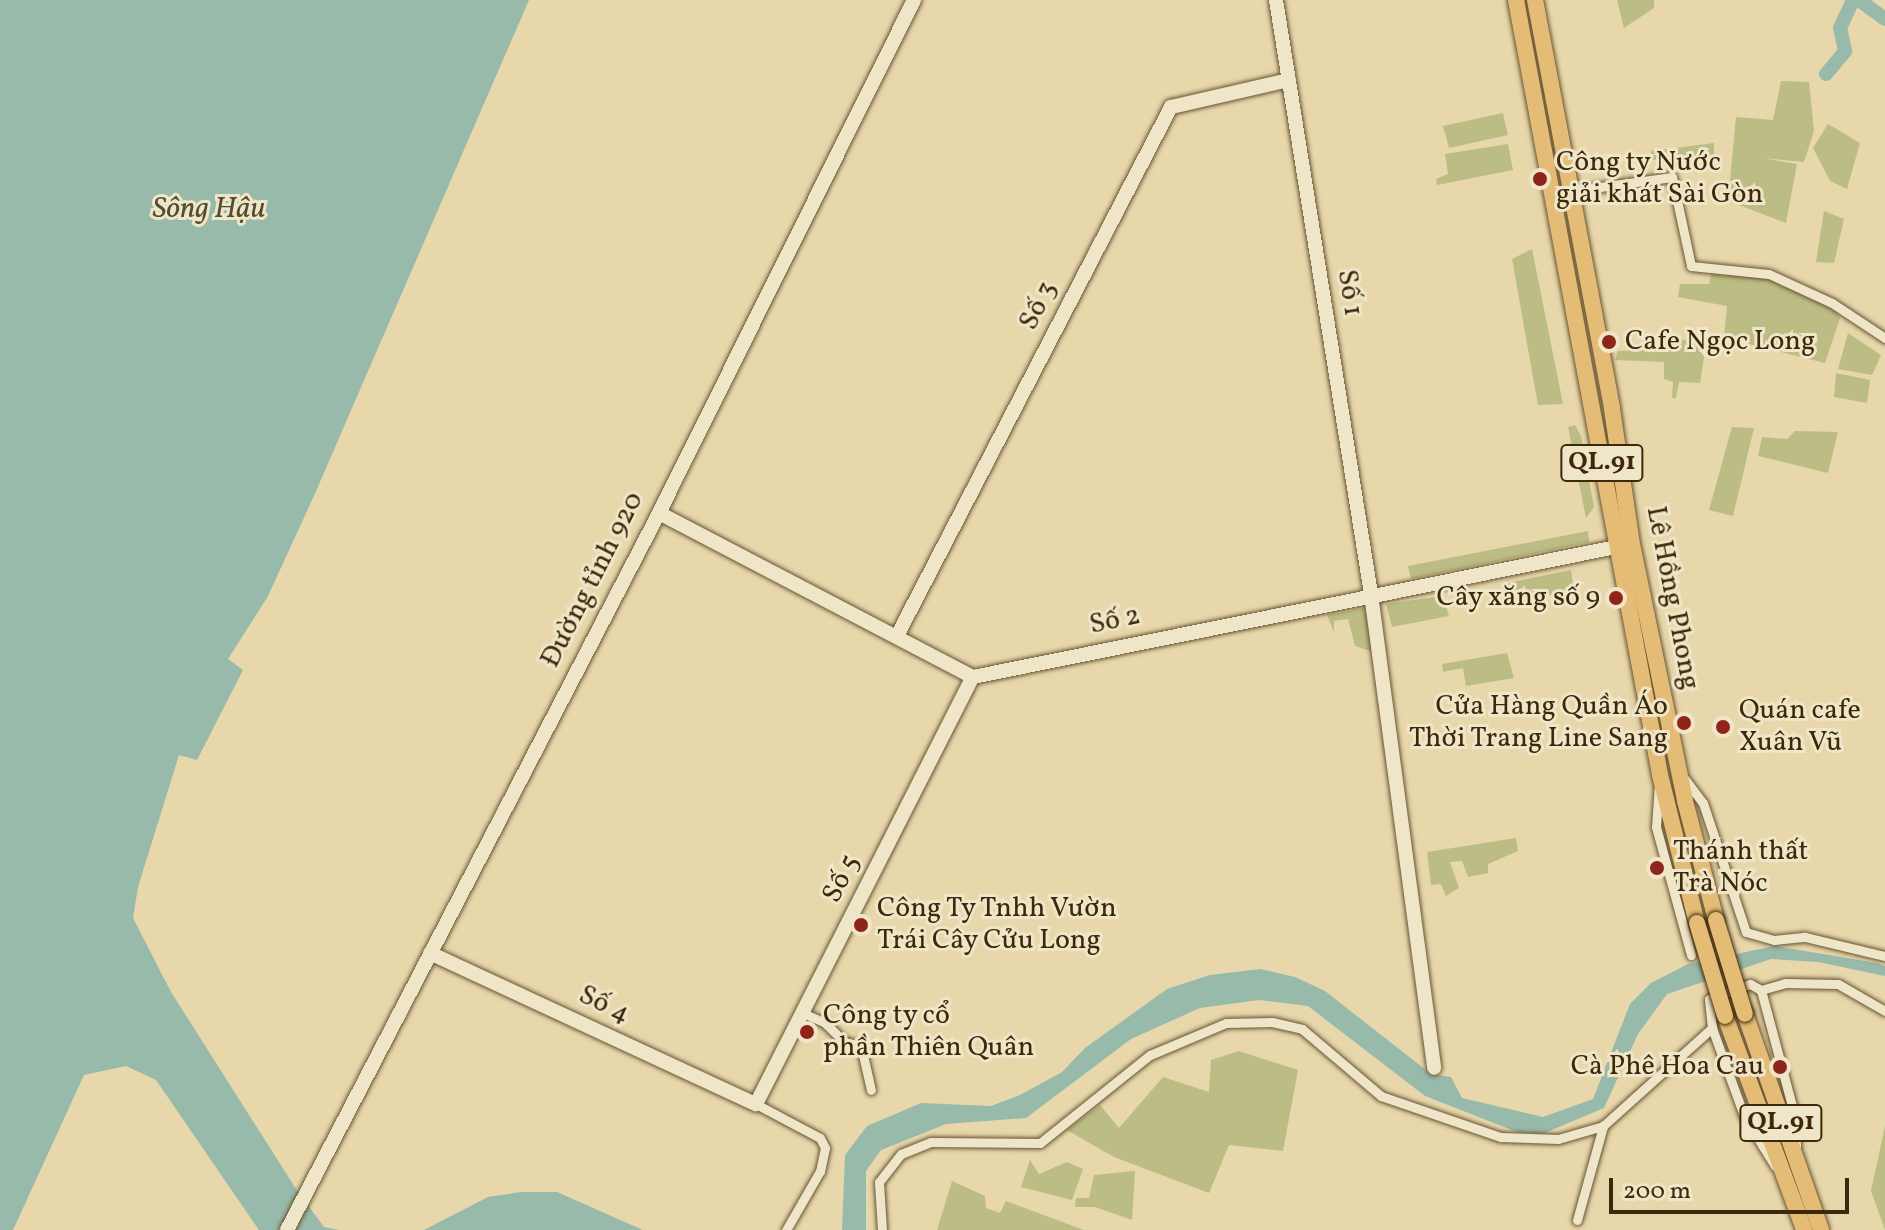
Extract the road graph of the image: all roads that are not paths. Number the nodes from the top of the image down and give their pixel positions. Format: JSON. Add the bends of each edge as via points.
{"nodes":[{"id":1,"x":914,"y":0,"type":"edge"},
{"id":2,"x":1276,"y":0,"type":"edge"},
{"id":3,"x":1516,"y":0,"type":"edge"},
{"id":4,"x":1535,"y":0,"type":"edge"},
{"id":5,"x":1289,"y":80,"type":"junction"},
{"id":6,"x":1571,"y":191,"type":"junction"},
{"id":7,"x":1885,"y":338,"type":"edge"},
{"id":8,"x":659,"y":513,"type":"junction"},
{"id":9,"x":1624,"y":546,"type":"junction"},
{"id":10,"x":1371,"y":594,"type":"junction"},
{"id":11,"x":897,"y":636,"type":"junction"},
{"id":12,"x":973,"y":677,"type":"junction"},
{"id":13,"x":1680,"y":773,"type":"junction"},
{"id":14,"x":1660,"y":775,"type":"junction"},
{"id":15,"x":430,"y":953,"type":"junction"},
{"id":16,"x":1691,"y":955,"type":"dead end"},
{"id":17,"x":1885,"y":956,"type":"edge"},
{"id":18,"x":1761,"y":990,"type":"junction"},
{"id":19,"x":1885,"y":1011,"type":"edge"},
{"id":20,"x":803,"y":1013,"type":"junction"},
{"id":21,"x":1712,"y":1028,"type":"junction"},
{"id":22,"x":1434,"y":1068,"type":"dead end"},
{"id":23,"x":871,"y":1090,"type":"dead end"},
{"id":24,"x":756,"y":1104,"type":"junction"},
{"id":25,"x":1776,"y":1108,"type":"junction"},
{"id":26,"x":1794,"y":1112,"type":"junction"},
{"id":27,"x":1752,"y":1118,"type":"junction"},
{"id":28,"x":1607,"y":1122,"type":"junction"},
{"id":29,"x":1790,"y":1174,"type":"junction"},
{"id":30,"x":1577,"y":1220,"type":"dead end"},
{"id":31,"x":287,"y":1230,"type":"edge"},
{"id":32,"x":786,"y":1230,"type":"edge"},
{"id":33,"x":882,"y":1230,"type":"edge"},
{"id":34,"x":1804,"y":1230,"type":"edge"},
{"id":35,"x":1821,"y":1230,"type":"edge"}],
"edges":[{"from":1,"to":8,"type":"street","name":"Đường tỉnh 920"},
{"from":2,"to":5,"type":"street","name":"Số 1"},
{"from":3,"to":9,"type":"highway","name":"Lê Hồng Phong","number":"QL.91"},
{"from":4,"to":6,"type":"highway","name":"Lê Hồng Phong","number":"QL.91"},
{"from":5,"to":10,"type":"street","name":"Số 1"},
{"from":5,"to":11,"type":"street","name":"Số 3","via":[[1171,107]]},
{"from":6,"to":7,"type":"street","via":[[1672,177],[1691,266],[1769,274],[1832,303]]},
{"from":6,"to":9,"type":"highway","name":"Lê Hồng Phong","number":"QL.91"},
{"from":8,"to":11,"type":"street"},
{"from":8,"to":15,"type":"street","name":"Đường tỉnh 920"},
{"from":9,"to":10,"type":"street","name":"Số 2"},
{"from":9,"to":13,"type":"highway","name":"Lê Hồng Phong","number":"QL.91"},
{"from":9,"to":14,"type":"highway","name":"Lê Hồng Phong","number":"QL.91"},
{"from":10,"to":12,"type":"street","name":"Số 2"},
{"from":10,"to":22,"type":"street","name":"Số 1"},
{"from":11,"to":12,"type":"street"},
{"from":12,"to":20,"type":"street","name":"Số 5"},
{"from":13,"to":17,"type":"street","via":[[1703,803],[1746,932],[1774,940],[1805,937]]},
{"from":13,"to":25,"type":"highway","name":"Lê Hồng Phong","number":"QL.91","bridge":true,"via":[[1716,920]]},
{"from":14,"to":16,"type":"street","via":[[1656,827]]},
{"from":14,"to":27,"type":"highway","name":"Lê Hồng Phong","number":"QL.91","bridge":true},
{"from":15,"to":24,"type":"street","name":"Số 4"},
{"from":15,"to":31,"type":"street","name":"Đường tỉnh 920"},
{"from":18,"to":19,"type":"street","via":[[1785,983],[1838,984]]},
{"from":18,"to":21,"type":"street","via":[[1750,984],[1709,999]]},
{"from":18,"to":26,"type":"street"},
{"from":20,"to":23,"type":"street","via":[[825,1023],[845,1042],[861,1046]]},
{"from":20,"to":24,"type":"street","name":"Số 5"},
{"from":21,"to":27,"type":"street"},
{"from":21,"to":28,"type":"street"},
{"from":24,"to":32,"type":"street","via":[[820,1138],[825,1148],[820,1171]]},
{"from":25,"to":26,"type":"street","via":[[1782,1115]]},
{"from":25,"to":29,"type":"highway","number":"QL.91"},
{"from":26,"to":29,"type":"street"},
{"from":27,"to":29,"type":"highway","number":"QL.91"},
{"from":28,"to":30,"type":"street"},
{"from":28,"to":33,"type":"street","via":[[1558,1139],[1501,1137],[1381,1096],[1302,1029],[1238,1021],[1197,1031],[1150,1055],[1040,1143],[931,1142],[901,1154],[879,1182]]},
{"from":29,"to":34,"type":"highway","number":"QL.91"},
{"from":29,"to":35,"type":"highway","number":"QL.91"}]}
